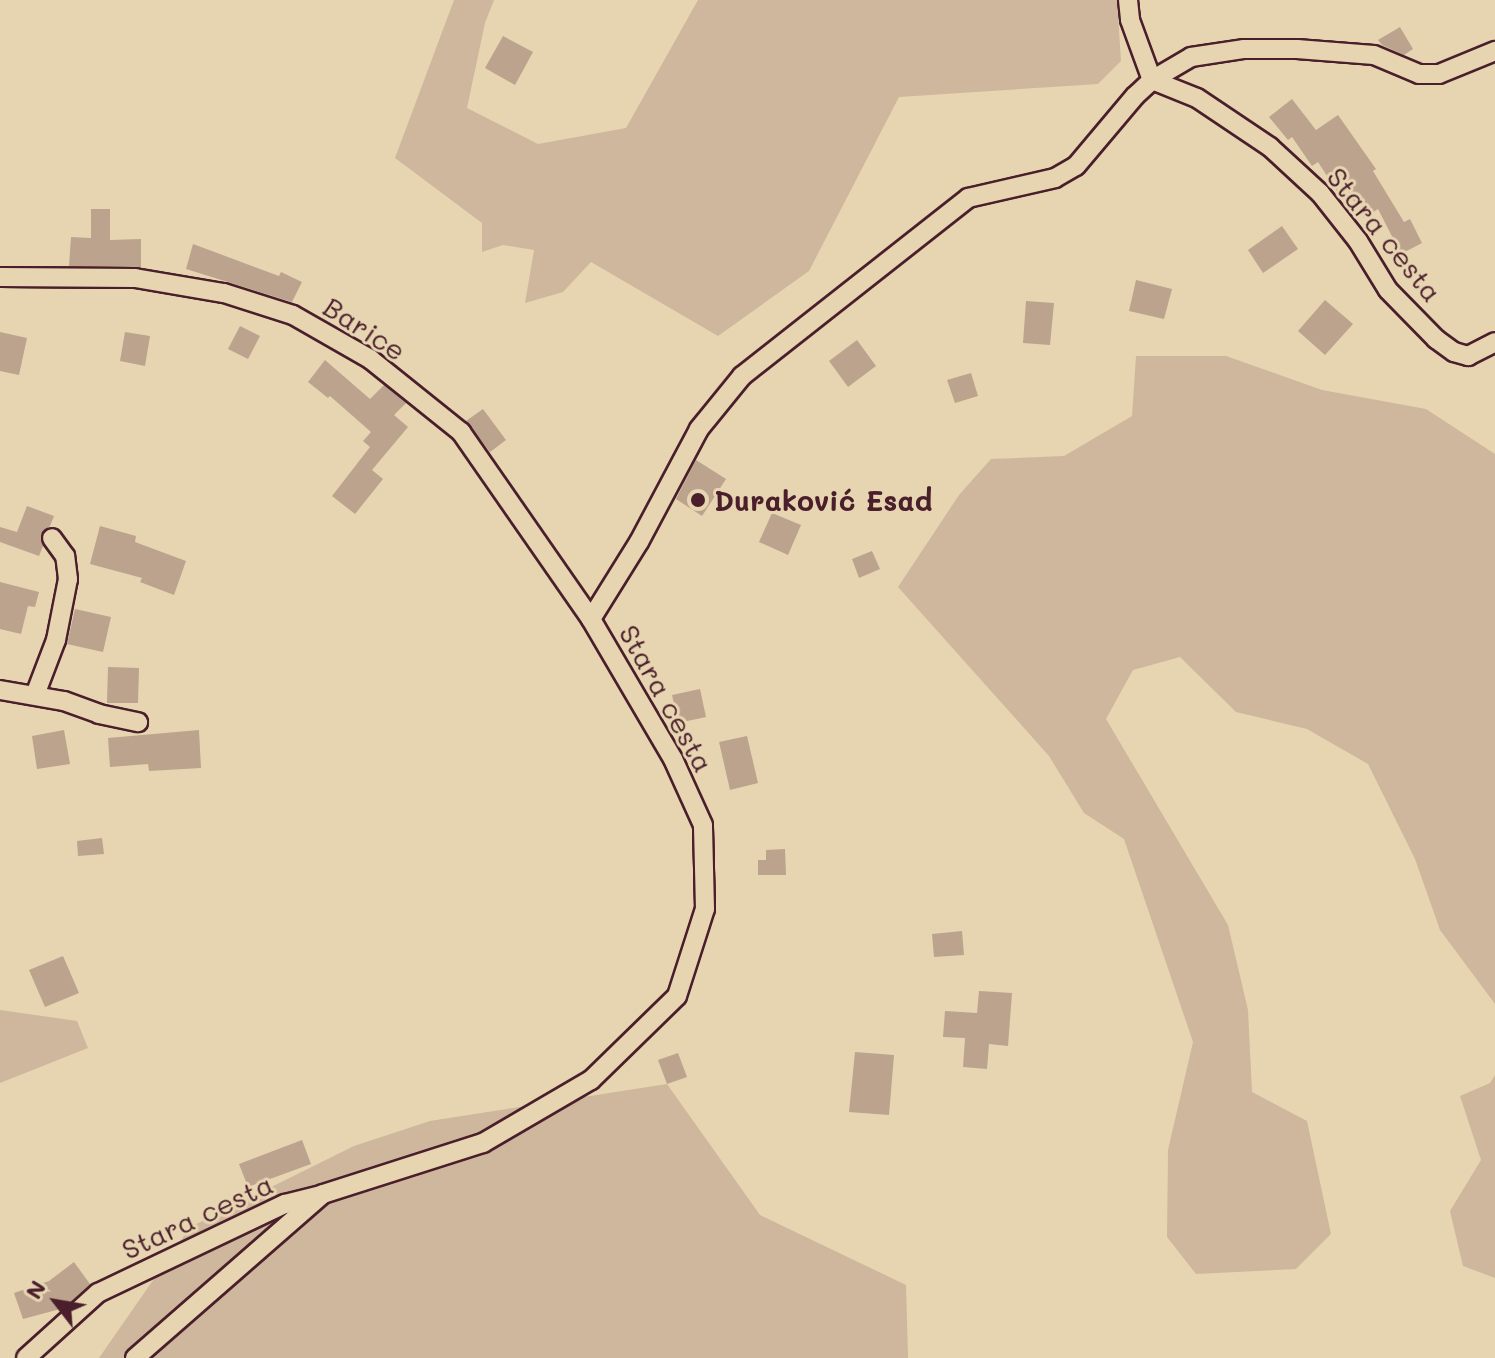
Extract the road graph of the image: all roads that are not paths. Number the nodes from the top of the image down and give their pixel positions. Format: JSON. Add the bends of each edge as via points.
{"nodes":[{"id":1,"x":1128,"y":0,"type":"edge"},
{"id":2,"x":1495,"y":51,"type":"edge"},
{"id":3,"x":1152,"y":80,"type":"junction"},
{"id":4,"x":0,"y":277,"type":"edge"},
{"id":5,"x":1495,"y":342,"type":"edge"},
{"id":6,"x":52,"y":538,"type":"dead end"},
{"id":7,"x":591,"y":619,"type":"junction"},
{"id":8,"x":0,"y":690,"type":"edge"},
{"id":9,"x":35,"y":695,"type":"junction"},
{"id":10,"x":138,"y":722,"type":"dead end"},
{"id":11,"x":323,"y":1194,"type":"junction"},
{"id":12,"x":26,"y":1358,"type":"edge"},
{"id":13,"x":135,"y":1358,"type":"edge"}],
"edges":[{"from":1,"to":3,"type":"street"},
{"from":2,"to":3,"type":"street","name":"Stara cesta","via":[[1439,74],[1419,74],[1374,55],[1244,49],[1191,57]]},
{"from":3,"to":5,"type":"street","name":"Stara cesta","via":[[1197,98],[1270,147],[1320,193],[1388,290],[1436,339],[1468,356]]},
{"from":3,"to":7,"type":"street","name":"Stara cesta","via":[[1076,166],[1055,178],[968,198],[742,376],[699,429]]},
{"from":4,"to":7,"type":"street","name":"Barice","via":[[135,278],[224,293],[293,315],[370,359],[461,432]]},
{"from":6,"to":9,"type":"street","via":[[65,556],[68,579],[56,640]]},
{"from":7,"to":11,"type":"street","name":"Stara cesta","via":[[673,759],[703,825],[705,909],[677,996],[591,1080],[483,1143]]},
{"from":8,"to":9,"type":"street"},
{"from":9,"to":10,"type":"street"},
{"from":11,"to":12,"type":"street","name":"Stara cesta","via":[[285,1204],[98,1293]]},
{"from":11,"to":13,"type":"street","name":"Stara cesta"}]}
